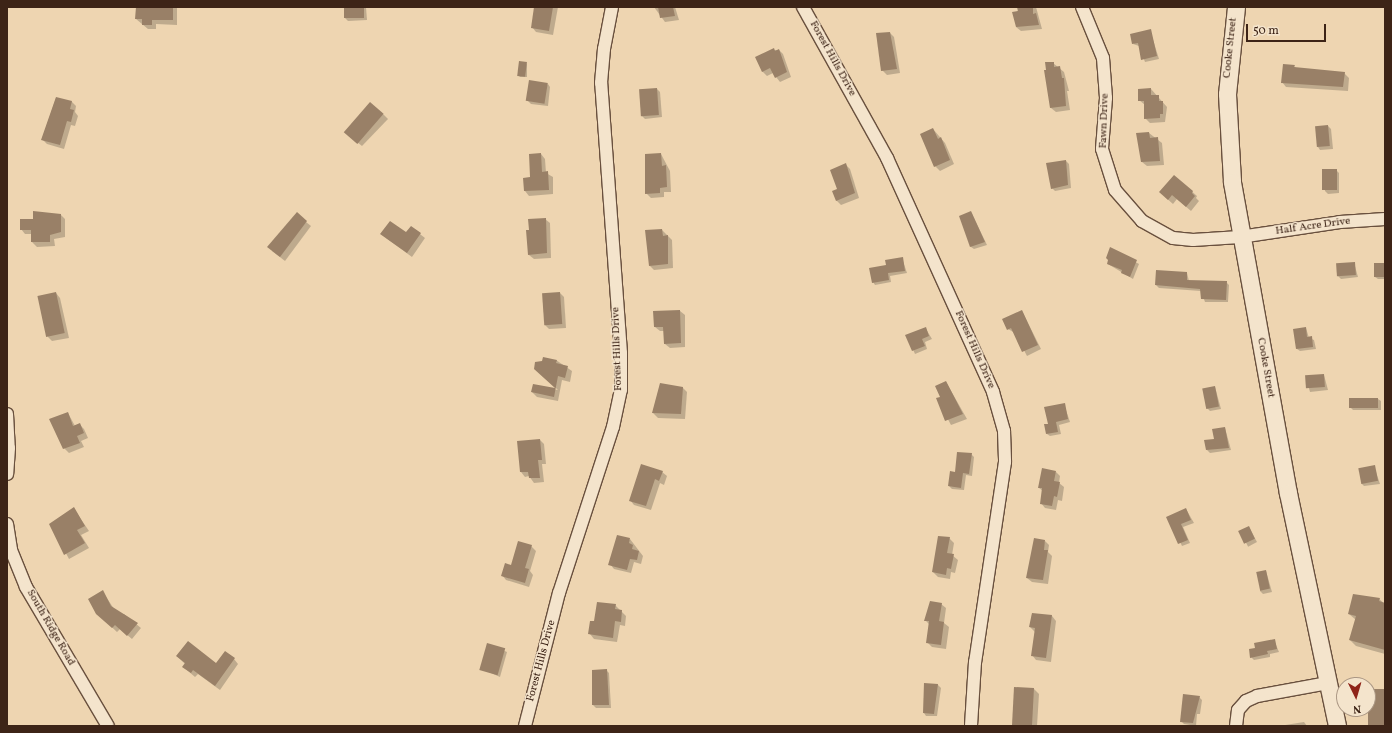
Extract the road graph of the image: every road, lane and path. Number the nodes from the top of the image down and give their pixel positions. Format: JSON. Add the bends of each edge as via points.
{"nodes":[{"id":1,"x":612,"y":7,"type":"edge"},
{"id":2,"x":803,"y":7,"type":"edge"},
{"id":3,"x":1082,"y":7,"type":"edge"},
{"id":4,"x":1236,"y":7,"type":"edge"},
{"id":5,"x":1385,"y":219,"type":"edge"},
{"id":6,"x":1240,"y":237,"type":"junction"},
{"id":7,"x":7,"y":414,"type":"edge"},
{"id":8,"x":7,"y":474,"type":"edge"},
{"id":9,"x":7,"y":524,"type":"edge"},
{"id":10,"x":1328,"y":683,"type":"junction"},
{"id":11,"x":108,"y":726,"type":"edge"},
{"id":12,"x":525,"y":726,"type":"edge"},
{"id":13,"x":971,"y":726,"type":"edge"},
{"id":14,"x":1236,"y":726,"type":"edge"},
{"id":15,"x":1337,"y":726,"type":"edge"}],
"edges":[{"from":1,"to":12,"type":"street","name":"Forest Hills Drive","via":[[601,83],[621,353],[621,390],[613,427],[559,593]]},
{"from":2,"to":13,"type":"street","name":"Forest Hills Drive","via":[[887,158],[993,392],[1004,431],[1005,462],[975,662]]},
{"from":3,"to":6,"type":"street","name":"Fawn Drive","via":[[1103,58],[1106,98],[1102,149],[1115,190],[1142,221],[1173,238],[1193,240]]},
{"from":4,"to":6,"type":"main road","name":"Cooke Street","via":[[1227,86],[1227,125]]},
{"from":5,"to":6,"type":"street","name":"Half Acre Drive","via":[[1340,222]]},
{"from":6,"to":10,"type":"main road","name":"Cooke Street","via":[[1288,493]]},
{"from":7,"to":8,"type":"street"},
{"from":9,"to":11,"type":"street","name":"South Ridge Road","via":[[11,550],[26,587]]},
{"from":10,"to":14,"type":"street","via":[[1256,696],[1246,701],[1238,710]]},
{"from":10,"to":15,"type":"main road","name":"Cooke Street"}]}
